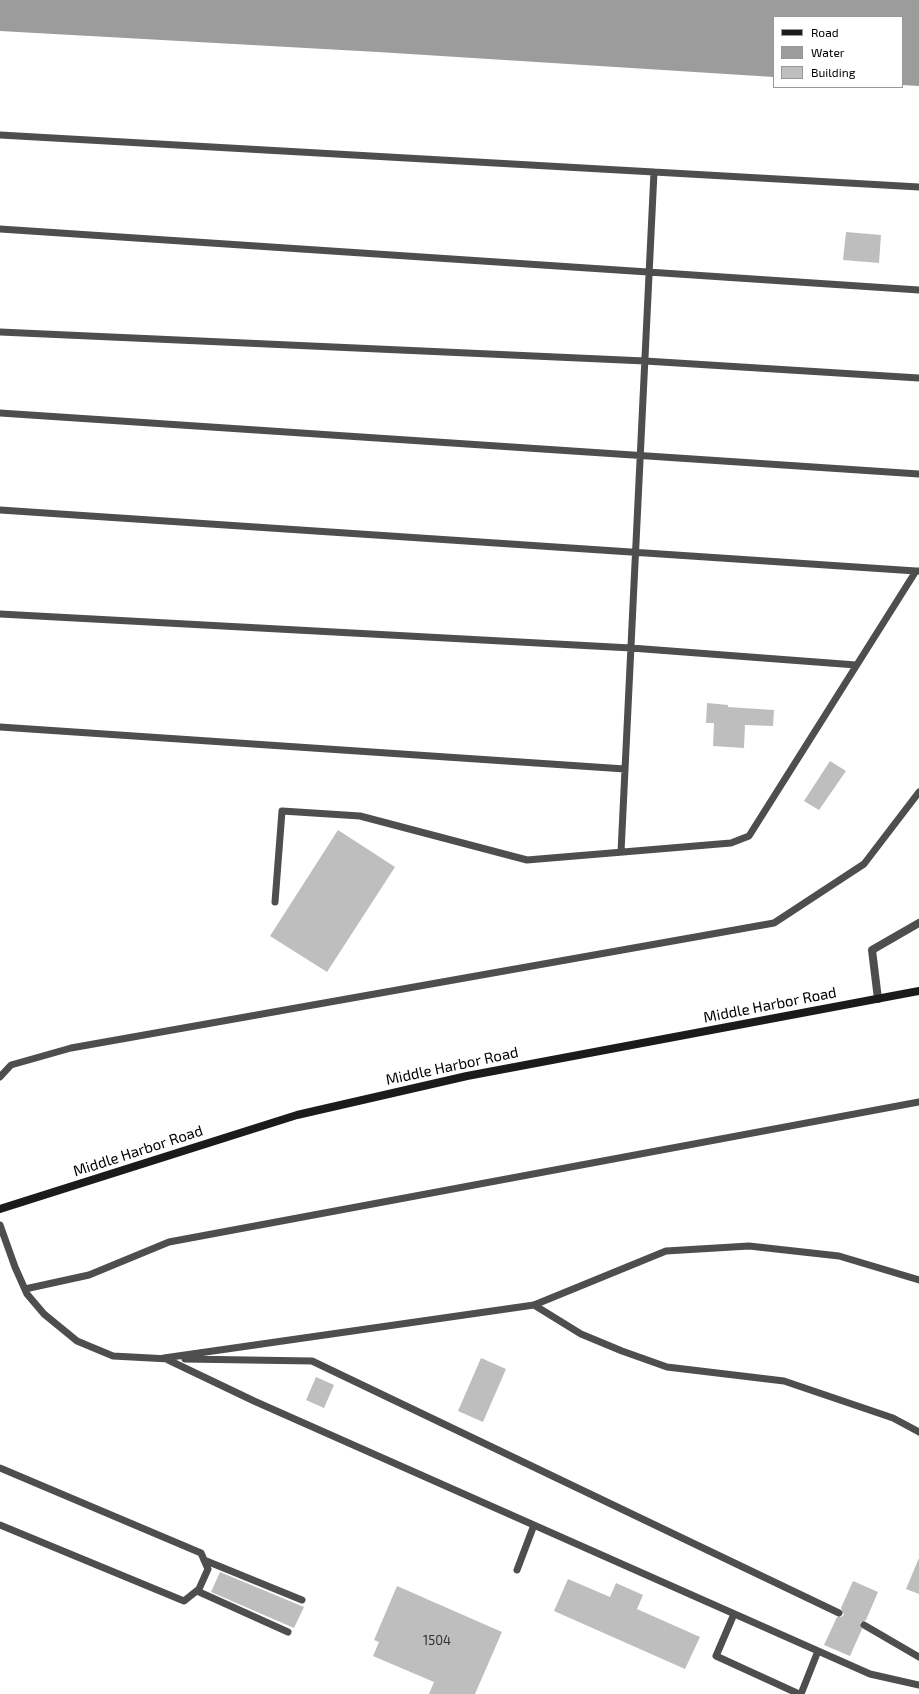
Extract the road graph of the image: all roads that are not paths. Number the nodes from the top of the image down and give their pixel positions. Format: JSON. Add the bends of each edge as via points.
{"nodes":[{"id":1,"x":0,"y":134,"type":"edge"},
{"id":2,"x":654,"y":172,"type":"junction"},
{"id":3,"x":919,"y":187,"type":"edge"},
{"id":4,"x":0,"y":228,"type":"edge"},
{"id":5,"x":649,"y":272,"type":"junction"},
{"id":6,"x":919,"y":290,"type":"edge"},
{"id":7,"x":0,"y":332,"type":"edge"},
{"id":8,"x":645,"y":361,"type":"junction"},
{"id":9,"x":919,"y":378,"type":"edge"},
{"id":10,"x":0,"y":412,"type":"edge"},
{"id":11,"x":640,"y":456,"type":"junction"},
{"id":12,"x":919,"y":474,"type":"edge"},
{"id":13,"x":0,"y":510,"type":"edge"},
{"id":14,"x":636,"y":553,"type":"junction"},
{"id":15,"x":917,"y":571,"type":"edge"},
{"id":16,"x":0,"y":614,"type":"edge"},
{"id":17,"x":631,"y":648,"type":"junction"},
{"id":18,"x":856,"y":666,"type":"junction"},
{"id":19,"x":0,"y":727,"type":"edge"},
{"id":20,"x":625,"y":769,"type":"junction"},
{"id":21,"x":919,"y":792,"type":"edge"},
{"id":22,"x":621,"y":852,"type":"junction"},
{"id":23,"x":275,"y":902,"type":"dead end"},
{"id":24,"x":919,"y":923,"type":"edge"},
{"id":25,"x":919,"y":991,"type":"edge"},
{"id":26,"x":878,"y":999,"type":"junction"},
{"id":27,"x":0,"y":1077,"type":"edge"},
{"id":28,"x":919,"y":1102,"type":"edge"},
{"id":29,"x":0,"y":1209,"type":"edge"},
{"id":30,"x":0,"y":1225,"type":"edge"},
{"id":31,"x":919,"y":1280,"type":"edge"},
{"id":32,"x":25,"y":1289,"type":"junction"},
{"id":33,"x":534,"y":1305,"type":"junction"},
{"id":34,"x":164,"y":1358,"type":"junction"},
{"id":35,"x":919,"y":1432,"type":"edge"},
{"id":36,"x":0,"y":1468,"type":"edge"},
{"id":37,"x":0,"y":1525,"type":"edge"},
{"id":38,"x":534,"y":1525,"type":"junction"},
{"id":39,"x":204,"y":1560,"type":"junction"},
{"id":40,"x":517,"y":1570,"type":"dead end"},
{"id":41,"x":196,"y":1591,"type":"junction"},
{"id":42,"x":302,"y":1600,"type":"dead end"},
{"id":43,"x":734,"y":1614,"type":"junction"},
{"id":44,"x":839,"y":1614,"type":"dead end"},
{"id":45,"x":864,"y":1625,"type":"dead end"},
{"id":46,"x":288,"y":1632,"type":"dead end"},
{"id":47,"x":818,"y":1651,"type":"junction"},
{"id":48,"x":919,"y":1658,"type":"edge"},
{"id":49,"x":919,"y":1685,"type":"edge"},
{"id":50,"x":800,"y":1694,"type":"edge"}],
"edges":[{"from":1,"to":2,"type":"lane"},
{"from":2,"to":3,"type":"lane"},
{"from":2,"to":5,"type":"lane"},
{"from":4,"to":5,"type":"lane"},
{"from":5,"to":6,"type":"lane"},
{"from":5,"to":8,"type":"lane"},
{"from":7,"to":8,"type":"lane"},
{"from":8,"to":9,"type":"lane"},
{"from":8,"to":11,"type":"lane"},
{"from":10,"to":11,"type":"lane"},
{"from":11,"to":12,"type":"lane"},
{"from":11,"to":14,"type":"lane"},
{"from":13,"to":14,"type":"lane"},
{"from":14,"to":15,"type":"lane"},
{"from":14,"to":17,"type":"lane"},
{"from":15,"to":18,"type":"lane"},
{"from":16,"to":17,"type":"lane"},
{"from":17,"to":18,"type":"lane"},
{"from":17,"to":20,"type":"lane"},
{"from":18,"to":22,"type":"lane","via":[[749,836],[731,843]]},
{"from":19,"to":20,"type":"lane"},
{"from":20,"to":22,"type":"lane"},
{"from":21,"to":27,"type":"lane","via":[[864,864],[774,923],[72,1048],[11,1065]]},
{"from":22,"to":23,"type":"lane","via":[[527,860],[360,816],[282,811]]},
{"from":24,"to":26,"type":"street","via":[[872,950]]},
{"from":25,"to":26,"type":"main road","name":"Middle Harbor Road"},
{"from":26,"to":29,"type":"main road","name":"Middle Harbor Road","via":[[467,1076],[297,1115]]},
{"from":28,"to":32,"type":"lane","via":[[170,1242],[89,1275]]},
{"from":30,"to":32,"type":"lane"},
{"from":31,"to":33,"type":"lane","via":[[840,1256],[749,1246],[666,1251]]},
{"from":32,"to":34,"type":"lane","via":[[44,1314],[77,1341],[113,1356]]},
{"from":33,"to":34,"type":"lane"},
{"from":33,"to":35,"type":"lane","via":[[581,1334],[622,1352],[667,1367],[784,1381],[893,1418]]},
{"from":34,"to":38,"type":"lane","via":[[254,1401]]},
{"from":34,"to":44,"type":"lane","via":[[312,1361]]},
{"from":36,"to":39,"type":"lane","via":[[201,1553]]},
{"from":37,"to":41,"type":"lane","via":[[184,1601]]},
{"from":38,"to":40,"type":"lane"},
{"from":38,"to":43,"type":"lane"},
{"from":39,"to":41,"type":"lane","via":[[208,1569],[200,1589]]},
{"from":39,"to":42,"type":"lane"},
{"from":41,"to":46,"type":"lane"},
{"from":43,"to":47,"type":"lane"},
{"from":43,"to":50,"type":"lane","via":[[716,1656]]},
{"from":45,"to":48,"type":"lane"},
{"from":47,"to":49,"type":"lane","via":[[870,1674]]},
{"from":47,"to":50,"type":"lane"}]}
